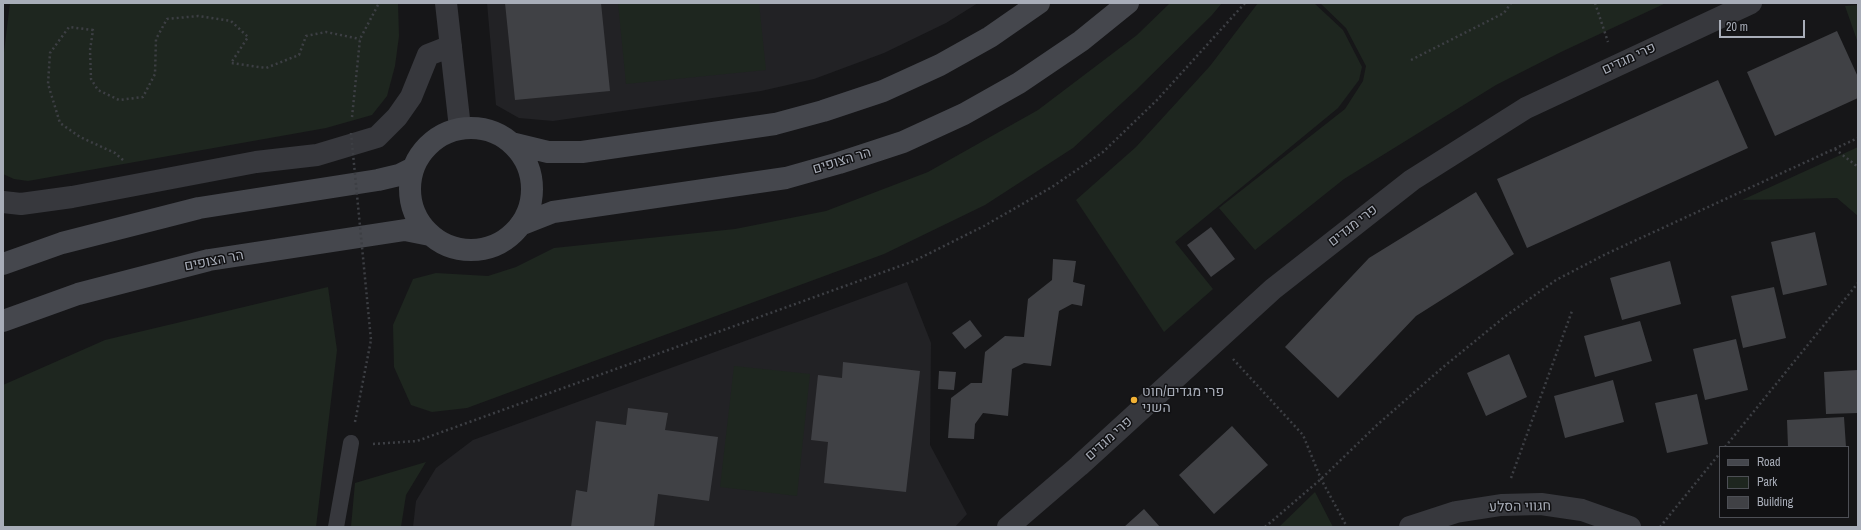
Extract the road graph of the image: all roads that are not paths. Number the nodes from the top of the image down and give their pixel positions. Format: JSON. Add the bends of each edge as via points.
{"nodes":[{"id":1,"x":446,"y":3,"type":"edge"},
{"id":2,"x":1039,"y":3,"type":"edge"},
{"id":3,"x":1128,"y":3,"type":"edge"},
{"id":4,"x":1751,"y":3,"type":"edge"},
{"id":5,"x":451,"y":46,"type":"junction"},
{"id":6,"x":460,"y":128,"type":"junction"},
{"id":7,"x":511,"y":143,"type":"junction"},
{"id":8,"x":413,"y":168,"type":"junction"},
{"id":9,"x":3,"y":202,"type":"edge"},
{"id":10,"x":520,"y":225,"type":"junction"},
{"id":11,"x":430,"y":235,"type":"junction"},
{"id":12,"x":3,"y":264,"type":"edge"},
{"id":13,"x":3,"y":321,"type":"edge"},
{"id":14,"x":351,"y":443,"type":"road end"},
{"id":15,"x":336,"y":527,"type":"edge"},
{"id":16,"x":1008,"y":527,"type":"edge"},
{"id":17,"x":1410,"y":527,"type":"edge"},
{"id":18,"x":1630,"y":527,"type":"edge"}],
"edges":[{"from":1,"to":5,"type":"street"},
{"from":2,"to":7,"type":"main road","via":[[990,37],[940,65],[883,91],[775,124],[582,152],[548,152]]},
{"from":3,"to":10,"type":"main road","name":"הר הצופים","via":[[1081,40],[1019,83],[964,114],[903,142],[786,178],[553,212]]},
{"from":4,"to":16,"type":"street","name":"פרי מגדים","via":[[1526,108],[1412,180],[1273,289],[1079,466]]},
{"from":5,"to":6,"type":"street"},
{"from":5,"to":9,"type":"street","via":[[428,55],[411,97],[397,117],[377,137],[317,155],[256,162],[21,204]]},
{"from":6,"to":7,"type":"main road","via":[[481,128],[494,132]]},
{"from":6,"to":8,"type":"main road","via":[[440,136],[424,150]]},
{"from":7,"to":10,"type":"main road","via":[[524,160],[531,180],[529,205]]},
{"from":8,"to":11,"type":"main road","via":[[410,198],[417,219]]},
{"from":8,"to":12,"type":"main road","via":[[399,175],[378,180],[192,210],[62,243]]},
{"from":10,"to":11,"type":"main road","via":[[505,239],[486,248],[469,250],[449,246]]},
{"from":11,"to":13,"type":"main road","name":"הר הצופים","via":[[405,230],[209,260],[78,294]]},
{"from":14,"to":15,"type":"lane"},
{"from":17,"to":18,"type":"street","name":"חגווי הסלע","via":[[1456,512],[1501,505],[1541,504],[1582,510]]}]}
